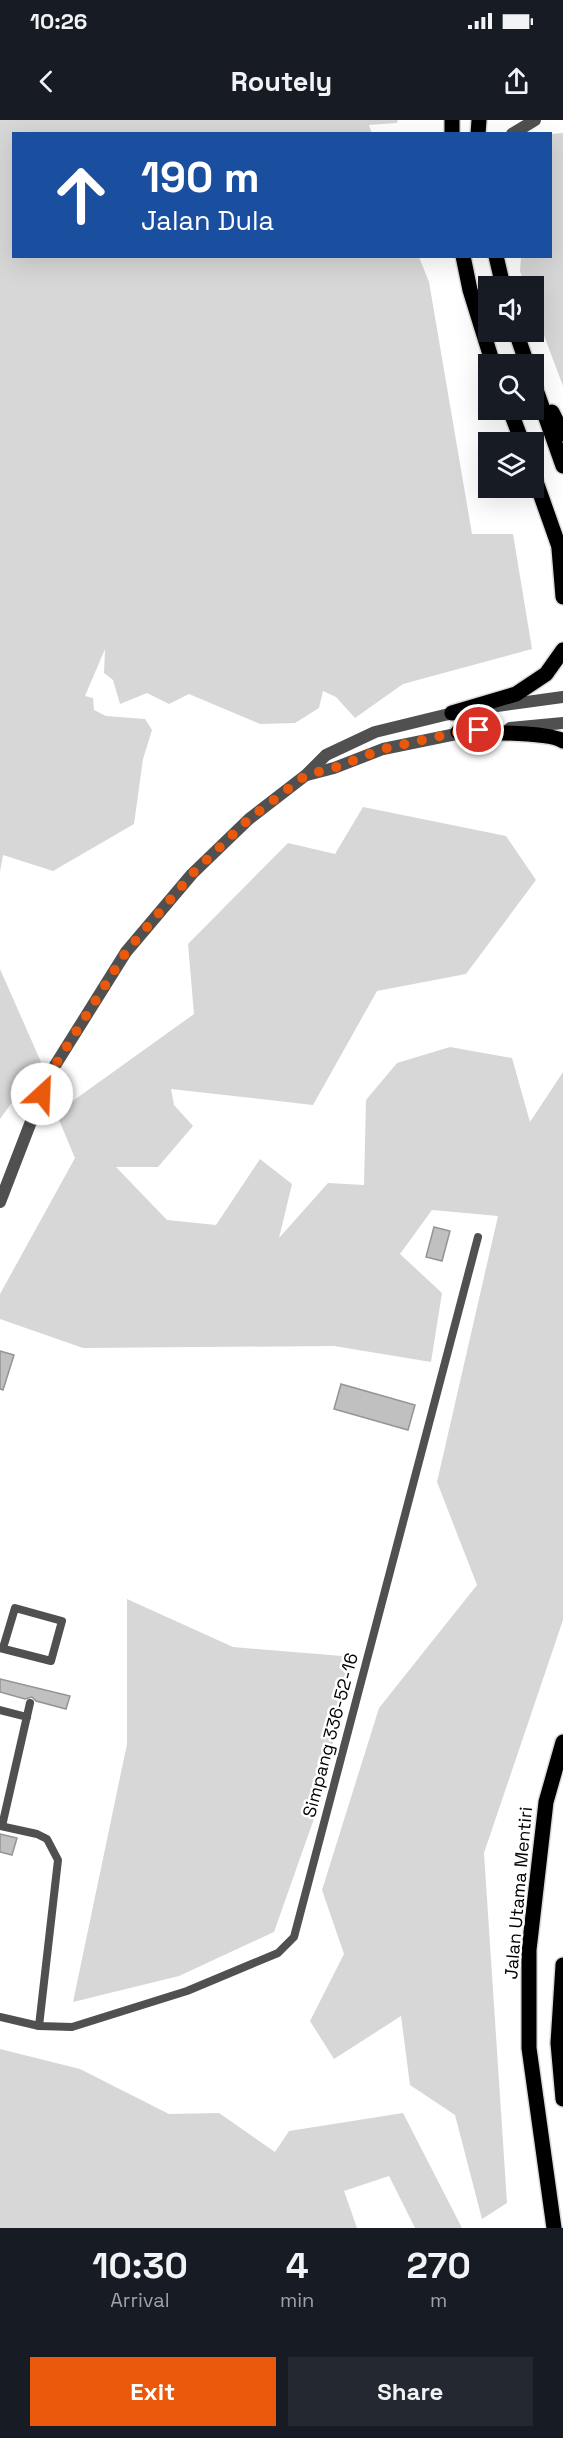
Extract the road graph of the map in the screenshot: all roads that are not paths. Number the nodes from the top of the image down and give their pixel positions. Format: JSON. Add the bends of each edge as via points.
{"nodes":[{"id":1,"x":535,"y":120,"type":"edge"},
{"id":2,"x":515,"y":132,"type":"edge"},
{"id":3,"x":463,"y":258,"type":"edge"},
{"id":4,"x":496,"y":258,"type":"edge"},
{"id":5,"x":501,"y":276,"type":"edge"},
{"id":6,"x":490,"y":354,"type":"edge"},
{"id":7,"x":544,"y":395,"type":"edge"},
{"id":8,"x":544,"y":412,"type":"edge"},
{"id":9,"x":563,"y":434,"type":"edge"},
{"id":10,"x":563,"y":466,"type":"edge"},
{"id":11,"x":542,"y":498,"type":"edge"},
{"id":12,"x":561,"y":553,"type":"edge"},
{"id":13,"x":563,"y":597,"type":"edge"},
{"id":14,"x":563,"y":650,"type":"edge"},
{"id":15,"x":563,"y":697,"type":"edge"},
{"id":16,"x":452,"y":712,"type":"junction"},
{"id":17,"x":563,"y":723,"type":"edge"},
{"id":18,"x":458,"y":732,"type":"junction"},
{"id":19,"x":563,"y":741,"type":"edge"},
{"id":20,"x":306,"y":775,"type":"junction"},
{"id":21,"x":0,"y":1202,"type":"edge"},
{"id":22,"x":478,"y":1237,"type":"dead end"},
{"id":23,"x":1,"y":1648,"type":"edge"},
{"id":24,"x":30,"y":1703,"type":"dead end"},
{"id":25,"x":0,"y":1710,"type":"edge"},
{"id":26,"x":27,"y":1717,"type":"junction"},
{"id":27,"x":563,"y":1742,"type":"edge"},
{"id":28,"x":1,"y":1826,"type":"edge"},
{"id":29,"x":563,"y":1965,"type":"edge"},
{"id":30,"x":0,"y":2017,"type":"edge"},
{"id":31,"x":39,"y":2026,"type":"junction"},
{"id":32,"x":563,"y":2099,"type":"edge"},
{"id":33,"x":554,"y":2228,"type":"edge"}],
"edges":[{"from":1,"to":2,"type":"street"},
{"from":3,"to":6,"type":"main road"},
{"from":4,"to":5,"type":"main road"},
{"from":7,"to":9,"type":"main road"},
{"from":8,"to":10,"type":"main road"},
{"from":11,"to":12,"type":"main road"},
{"from":12,"to":13,"type":"main road"},
{"from":14,"to":16,"type":"main road","via":[[546,674],[516,694]]},
{"from":15,"to":16,"type":"street"},
{"from":16,"to":20,"type":"street","via":[[375,732],[326,755]]},
{"from":17,"to":18,"type":"street"},
{"from":18,"to":19,"type":"main road"},
{"from":18,"to":20,"type":"street","via":[[383,749]]},
{"from":20,"to":21,"type":"street","via":[[249,819],[192,874],[126,952],[49,1075]]},
{"from":22,"to":31,"type":"lane","name":"Simpang 336-52-16","via":[[294,1937],[278,1953],[188,1991],[72,2026]]},
{"from":23,"to":23,"type":"lane","via":[[15,1608],[62,1621],[51,1661]]},
{"from":24,"to":26,"type":"lane"},
{"from":25,"to":26,"type":"lane"},
{"from":26,"to":28,"type":"lane"},
{"from":27,"to":33,"type":"main road","name":"Jalan Utama Mentiri","via":[[546,1802],[529,1950],[530,2048]]},
{"from":28,"to":31,"type":"lane","via":[[47,1839],[58,1860]]},
{"from":29,"to":32,"type":"main road","via":[[558,2043]]},
{"from":30,"to":31,"type":"lane","name":"Simpang 336-52-16"}]}
